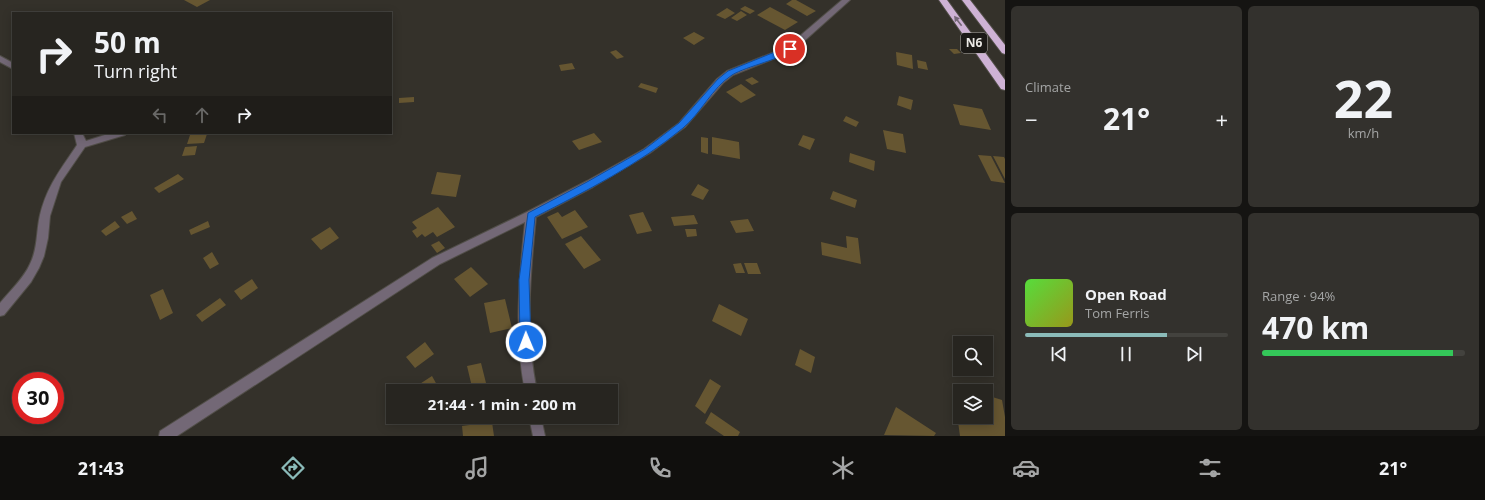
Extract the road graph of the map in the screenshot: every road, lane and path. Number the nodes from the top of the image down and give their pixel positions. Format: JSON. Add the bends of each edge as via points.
{"nodes":[{"id":1,"x":846,"y":0,"type":"edge"},
{"id":2,"x":943,"y":0,"type":"edge"},
{"id":3,"x":966,"y":0,"type":"edge"},
{"id":4,"x":1005,"y":51,"type":"edge"},
{"id":5,"x":0,"y":59,"type":"edge"},
{"id":6,"x":12,"y":65,"type":"edge"},
{"id":7,"x":1005,"y":87,"type":"edge"},
{"id":8,"x":79,"y":134,"type":"edge"},
{"id":9,"x":119,"y":134,"type":"edge"},
{"id":10,"x":82,"y":145,"type":"junction"},
{"id":11,"x":531,"y":215,"type":"junction"},
{"id":12,"x":0,"y":311,"type":"edge"},
{"id":13,"x":529,"y":384,"type":"edge"},
{"id":14,"x":536,"y":424,"type":"edge"},
{"id":15,"x":165,"y":436,"type":"edge"},
{"id":16,"x":539,"y":436,"type":"edge"}],
"edges":[{"from":1,"to":11,"type":"street","via":[[790,49],[730,73],[682,125],[648,151]]},
{"from":7,"to":2,"type":"highway","number":"N6","one_way":true},
{"from":3,"to":4,"type":"highway","number":"N6"},
{"from":5,"to":6,"type":"street"},
{"from":8,"to":10,"type":"street"},
{"from":9,"to":10,"type":"street"},
{"from":10,"to":12,"type":"street","via":[[57,181],[45,216],[43,238],[34,268]]},
{"from":11,"to":13,"type":"street","via":[[524,280],[526,366]]},
{"from":11,"to":15,"type":"street","via":[[436,261]]},
{"from":14,"to":16,"type":"street"}]}
